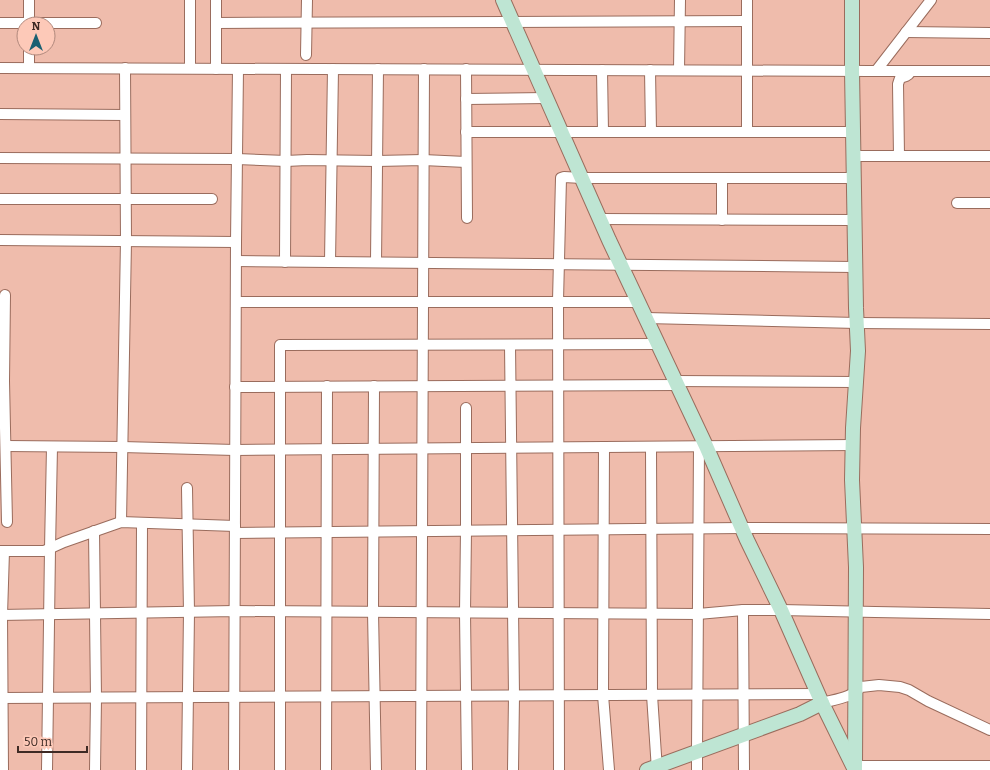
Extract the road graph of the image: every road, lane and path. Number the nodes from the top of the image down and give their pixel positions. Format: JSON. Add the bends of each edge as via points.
{"nodes":[{"id":1,"x":29,"y":0,"type":"edge"},
{"id":2,"x":190,"y":0,"type":"edge"},
{"id":3,"x":216,"y":0,"type":"edge"},
{"id":4,"x":307,"y":0,"type":"edge"},
{"id":5,"x":503,"y":0,"type":"edge"},
{"id":6,"x":680,"y":0,"type":"edge"},
{"id":7,"x":747,"y":0,"type":"edge"},
{"id":8,"x":852,"y":0,"type":"edge"},
{"id":9,"x":931,"y":0,"type":"edge"},
{"id":10,"x":29,"y":16,"type":"edge"},
{"id":11,"x":747,"y":21,"type":"junction"},
{"id":12,"x":0,"y":22,"type":"edge"},
{"id":13,"x":514,"y":22,"type":"junction"},
{"id":14,"x":680,"y":22,"type":"junction"},
{"id":15,"x":16,"y":23,"type":"edge"},
{"id":16,"x":56,"y":23,"type":"edge"},
{"id":17,"x":96,"y":23,"type":"dead end"},
{"id":18,"x":216,"y":23,"type":"junction"},
{"id":19,"x":307,"y":23,"type":"junction"},
{"id":20,"x":906,"y":32,"type":"junction"},
{"id":21,"x":990,"y":33,"type":"edge"},
{"id":22,"x":306,"y":55,"type":"dead end"},
{"id":23,"x":29,"y":56,"type":"edge"},
{"id":24,"x":0,"y":68,"type":"edge"},
{"id":25,"x":29,"y":68,"type":"junction"},
{"id":26,"x":125,"y":68,"type":"junction"},
{"id":27,"x":190,"y":68,"type":"junction"},
{"id":28,"x":216,"y":69,"type":"junction"},
{"id":29,"x":238,"y":69,"type":"junction"},
{"id":30,"x":286,"y":69,"type":"junction"},
{"id":31,"x":333,"y":69,"type":"junction"},
{"id":32,"x":378,"y":69,"type":"junction"},
{"id":33,"x":424,"y":69,"type":"junction"},
{"id":34,"x":466,"y":69,"type":"junction"},
{"id":35,"x":534,"y":69,"type":"junction"},
{"id":36,"x":602,"y":70,"type":"junction"},
{"id":37,"x":650,"y":70,"type":"junction"},
{"id":38,"x":679,"y":70,"type":"junction"},
{"id":39,"x":747,"y":70,"type":"junction"},
{"id":40,"x":855,"y":71,"type":"junction"},
{"id":41,"x":874,"y":71,"type":"junction"},
{"id":42,"x":909,"y":71,"type":"junction"},
{"id":43,"x":990,"y":72,"type":"edge"},
{"id":44,"x":547,"y":98,"type":"junction"},
{"id":45,"x":466,"y":99,"type":"junction"},
{"id":46,"x":0,"y":114,"type":"edge"},
{"id":47,"x":125,"y":115,"type":"junction"},
{"id":48,"x":466,"y":132,"type":"junction"},
{"id":49,"x":562,"y":132,"type":"junction"},
{"id":50,"x":603,"y":132,"type":"junction"},
{"id":51,"x":651,"y":132,"type":"junction"},
{"id":52,"x":747,"y":132,"type":"junction"},
{"id":53,"x":853,"y":132,"type":"junction"},
{"id":54,"x":853,"y":156,"type":"junction"},
{"id":55,"x":899,"y":156,"type":"junction"},
{"id":56,"x":990,"y":156,"type":"edge"},
{"id":57,"x":0,"y":158,"type":"edge"},
{"id":58,"x":126,"y":158,"type":"junction"},
{"id":59,"x":237,"y":159,"type":"junction"},
{"id":60,"x":332,"y":160,"type":"junction"},
{"id":61,"x":423,"y":160,"type":"junction"},
{"id":62,"x":286,"y":161,"type":"junction"},
{"id":63,"x":378,"y":161,"type":"junction"},
{"id":64,"x":466,"y":162,"type":"junction"},
{"id":65,"x":582,"y":178,"type":"junction"},
{"id":66,"x":722,"y":178,"type":"junction"},
{"id":67,"x":854,"y":178,"type":"junction"},
{"id":68,"x":125,"y":199,"type":"junction"},
{"id":69,"x":212,"y":199,"type":"dead end"},
{"id":70,"x":0,"y":200,"type":"edge"},
{"id":71,"x":957,"y":203,"type":"dead end"},
{"id":72,"x":990,"y":203,"type":"edge"},
{"id":73,"x":467,"y":218,"type":"dead end"},
{"id":74,"x":600,"y":219,"type":"junction"},
{"id":75,"x":722,"y":220,"type":"junction"},
{"id":76,"x":854,"y":220,"type":"junction"},
{"id":77,"x":0,"y":240,"type":"edge"},
{"id":78,"x":126,"y":241,"type":"junction"},
{"id":79,"x":236,"y":242,"type":"junction"},
{"id":80,"x":236,"y":261,"type":"junction"},
{"id":81,"x":284,"y":262,"type":"junction"},
{"id":82,"x":330,"y":262,"type":"junction"},
{"id":83,"x":376,"y":262,"type":"junction"},
{"id":84,"x":422,"y":263,"type":"junction"},
{"id":85,"x":559,"y":264,"type":"junction"},
{"id":86,"x":621,"y":265,"type":"junction"},
{"id":87,"x":855,"y":267,"type":"junction"},
{"id":88,"x":5,"y":295,"type":"dead end"},
{"id":89,"x":558,"y":301,"type":"junction"},
{"id":90,"x":236,"y":302,"type":"junction"},
{"id":91,"x":422,"y":302,"type":"junction"},
{"id":92,"x":638,"y":302,"type":"junction"},
{"id":93,"x":646,"y":318,"type":"junction"},
{"id":94,"x":857,"y":323,"type":"junction"},
{"id":95,"x":990,"y":324,"type":"edge"},
{"id":96,"x":658,"y":344,"type":"junction"},
{"id":97,"x":422,"y":345,"type":"junction"},
{"id":98,"x":510,"y":345,"type":"junction"},
{"id":99,"x":558,"y":345,"type":"junction"},
{"id":100,"x":856,"y":382,"type":"junction"},
{"id":101,"x":676,"y":383,"type":"junction"},
{"id":102,"x":558,"y":385,"type":"junction"},
{"id":103,"x":327,"y":386,"type":"junction"},
{"id":104,"x":374,"y":386,"type":"junction"},
{"id":105,"x":422,"y":386,"type":"junction"},
{"id":106,"x":511,"y":386,"type":"junction"},
{"id":107,"x":236,"y":387,"type":"junction"},
{"id":108,"x":280,"y":387,"type":"junction"},
{"id":109,"x":466,"y":408,"type":"dead end"},
{"id":110,"x":853,"y":445,"type":"junction"},
{"id":111,"x":6,"y":446,"type":"junction"},
{"id":112,"x":52,"y":446,"type":"junction"},
{"id":113,"x":652,"y":446,"type":"junction"},
{"id":114,"x":703,"y":446,"type":"junction"},
{"id":115,"x":122,"y":447,"type":"junction"},
{"id":116,"x":558,"y":447,"type":"junction"},
{"id":117,"x":604,"y":447,"type":"junction"},
{"id":118,"x":422,"y":448,"type":"junction"},
{"id":119,"x":466,"y":448,"type":"junction"},
{"id":120,"x":511,"y":448,"type":"junction"},
{"id":121,"x":327,"y":449,"type":"junction"},
{"id":122,"x":374,"y":449,"type":"junction"},
{"id":123,"x":235,"y":450,"type":"junction"},
{"id":124,"x":280,"y":450,"type":"junction"},
{"id":125,"x":188,"y":488,"type":"dead end"},
{"id":126,"x":7,"y":522,"type":"dead end"},
{"id":127,"x":121,"y":522,"type":"junction"},
{"id":128,"x":142,"y":523,"type":"junction"},
{"id":129,"x":188,"y":524,"type":"junction"},
{"id":130,"x":699,"y":528,"type":"junction"},
{"id":131,"x":742,"y":528,"type":"junction"},
{"id":132,"x":854,"y":528,"type":"junction"},
{"id":133,"x":235,"y":529,"type":"junction"},
{"id":134,"x":604,"y":529,"type":"junction"},
{"id":135,"x":652,"y":529,"type":"junction"},
{"id":136,"x":990,"y":529,"type":"edge"},
{"id":137,"x":466,"y":530,"type":"junction"},
{"id":138,"x":512,"y":530,"type":"junction"},
{"id":139,"x":558,"y":530,"type":"junction"},
{"id":140,"x":94,"y":531,"type":"junction"},
{"id":141,"x":373,"y":531,"type":"junction"},
{"id":142,"x":421,"y":531,"type":"junction"},
{"id":143,"x":280,"y":532,"type":"junction"},
{"id":144,"x":327,"y":532,"type":"junction"},
{"id":145,"x":50,"y":549,"type":"junction"},
{"id":146,"x":2,"y":551,"type":"edge"},
{"id":147,"x":743,"y":610,"type":"junction"},
{"id":148,"x":781,"y":610,"type":"junction"},
{"id":149,"x":235,"y":611,"type":"junction"},
{"id":150,"x":280,"y":611,"type":"junction"},
{"id":151,"x":142,"y":612,"type":"junction"},
{"id":152,"x":189,"y":612,"type":"junction"},
{"id":153,"x":326,"y":612,"type":"junction"},
{"id":154,"x":372,"y":612,"type":"junction"},
{"id":155,"x":421,"y":612,"type":"junction"},
{"id":156,"x":860,"y":612,"type":"junction"},
{"id":157,"x":95,"y":613,"type":"junction"},
{"id":158,"x":465,"y":613,"type":"junction"},
{"id":159,"x":513,"y":613,"type":"junction"},
{"id":160,"x":559,"y":613,"type":"junction"},
{"id":161,"x":49,"y":614,"type":"junction"},
{"id":162,"x":604,"y":614,"type":"junction"},
{"id":163,"x":652,"y":614,"type":"junction"},
{"id":164,"x":698,"y":614,"type":"junction"},
{"id":165,"x":990,"y":614,"type":"edge"},
{"id":166,"x":1,"y":615,"type":"edge"},
{"id":167,"x":860,"y":689,"type":"junction"},
{"id":168,"x":744,"y":694,"type":"junction"},
{"id":169,"x":559,"y":695,"type":"junction"},
{"id":170,"x":604,"y":695,"type":"junction"},
{"id":171,"x":652,"y":695,"type":"junction"},
{"id":172,"x":697,"y":695,"type":"junction"},
{"id":173,"x":326,"y":696,"type":"junction"},
{"id":174,"x":374,"y":696,"type":"junction"},
{"id":175,"x":421,"y":696,"type":"junction"},
{"id":176,"x":466,"y":696,"type":"junction"},
{"id":177,"x":514,"y":696,"type":"junction"},
{"id":178,"x":188,"y":697,"type":"junction"},
{"id":179,"x":235,"y":697,"type":"junction"},
{"id":180,"x":280,"y":697,"type":"junction"},
{"id":181,"x":1,"y":698,"type":"edge"},
{"id":182,"x":48,"y":698,"type":"junction"},
{"id":183,"x":96,"y":698,"type":"junction"},
{"id":184,"x":142,"y":698,"type":"junction"},
{"id":185,"x":820,"y":698,"type":"junction"},
{"id":186,"x":990,"y":730,"type":"edge"},
{"id":187,"x":744,"y":734,"type":"junction"},
{"id":188,"x":697,"y":751,"type":"junction"},
{"id":189,"x":990,"y":766,"type":"edge"},
{"id":190,"x":654,"y":769,"type":"edge"},
{"id":191,"x":855,"y":769,"type":"edge"},
{"id":192,"x":3,"y":770,"type":"edge"},
{"id":193,"x":47,"y":770,"type":"edge"},
{"id":194,"x":95,"y":770,"type":"edge"},
{"id":195,"x":141,"y":770,"type":"edge"},
{"id":196,"x":188,"y":770,"type":"edge"},
{"id":197,"x":234,"y":770,"type":"edge"},
{"id":198,"x":280,"y":770,"type":"edge"},
{"id":199,"x":326,"y":770,"type":"edge"},
{"id":200,"x":376,"y":770,"type":"edge"},
{"id":201,"x":421,"y":770,"type":"edge"},
{"id":202,"x":467,"y":770,"type":"edge"},
{"id":203,"x":513,"y":770,"type":"edge"},
{"id":204,"x":559,"y":770,"type":"edge"},
{"id":205,"x":609,"y":770,"type":"edge"},
{"id":206,"x":697,"y":770,"type":"edge"},
{"id":207,"x":744,"y":770,"type":"edge"}],
"edges":[{"from":1,"to":10,"type":"street"},
{"from":2,"to":27,"type":"street"},
{"from":3,"to":18,"type":"street"},
{"from":4,"to":19,"type":"street"},
{"from":5,"to":13,"type":"main road"},
{"from":6,"to":14,"type":"street"},
{"from":7,"to":11,"type":"street"},
{"from":8,"to":40,"type":"main road"},
{"from":9,"to":20,"type":"street"},
{"from":11,"to":14,"type":"street"},
{"from":11,"to":39,"type":"street"},
{"from":12,"to":15,"type":"street"},
{"from":13,"to":14,"type":"street"},
{"from":13,"to":19,"type":"street"},
{"from":13,"to":35,"type":"main road"},
{"from":14,"to":38,"type":"street"},
{"from":16,"to":17,"type":"street"},
{"from":18,"to":19,"type":"street"},
{"from":18,"to":28,"type":"street"},
{"from":19,"to":22,"type":"street"},
{"from":20,"to":21,"type":"street"},
{"from":20,"to":41,"type":"street"},
{"from":23,"to":25,"type":"street"},
{"from":24,"to":25,"type":"street"},
{"from":25,"to":26,"type":"street"},
{"from":26,"to":27,"type":"street"},
{"from":26,"to":47,"type":"street"},
{"from":27,"to":28,"type":"street"},
{"from":28,"to":29,"type":"street"},
{"from":29,"to":30,"type":"street"},
{"from":29,"to":59,"type":"street"},
{"from":30,"to":31,"type":"street"},
{"from":30,"to":62,"type":"street"},
{"from":31,"to":32,"type":"street"},
{"from":31,"to":60,"type":"street"},
{"from":32,"to":33,"type":"street"},
{"from":32,"to":63,"type":"street"},
{"from":33,"to":34,"type":"street"},
{"from":33,"to":61,"type":"street"},
{"from":34,"to":35,"type":"street"},
{"from":34,"to":45,"type":"street"},
{"from":35,"to":36,"type":"street"},
{"from":35,"to":44,"type":"main road"},
{"from":36,"to":37,"type":"street"},
{"from":36,"to":50,"type":"street"},
{"from":37,"to":38,"type":"street"},
{"from":37,"to":51,"type":"street"},
{"from":38,"to":39,"type":"street"},
{"from":39,"to":40,"type":"street"},
{"from":39,"to":52,"type":"street"},
{"from":40,"to":41,"type":"street"},
{"from":40,"to":53,"type":"main road"},
{"from":41,"to":42,"type":"street"},
{"from":42,"to":43,"type":"street"},
{"from":42,"to":55,"type":"street","via":[[906,76],[900,78],[898,84]]},
{"from":44,"to":45,"type":"street"},
{"from":44,"to":49,"type":"main road"},
{"from":45,"to":48,"type":"street"},
{"from":46,"to":47,"type":"street"},
{"from":47,"to":58,"type":"street"},
{"from":48,"to":49,"type":"street"},
{"from":48,"to":64,"type":"street"},
{"from":49,"to":50,"type":"street"},
{"from":49,"to":65,"type":"main road"},
{"from":50,"to":51,"type":"street"},
{"from":51,"to":52,"type":"street"},
{"from":52,"to":53,"type":"street"},
{"from":53,"to":54,"type":"main road"},
{"from":54,"to":55,"type":"street"},
{"from":54,"to":67,"type":"main road"},
{"from":55,"to":56,"type":"street"},
{"from":57,"to":58,"type":"street"},
{"from":58,"to":59,"type":"street"},
{"from":58,"to":68,"type":"street"},
{"from":59,"to":62,"type":"street"},
{"from":59,"to":79,"type":"street"},
{"from":60,"to":62,"type":"street"},
{"from":60,"to":63,"type":"street"},
{"from":60,"to":82,"type":"street"},
{"from":61,"to":63,"type":"street"},
{"from":61,"to":64,"type":"street"},
{"from":61,"to":84,"type":"street"},
{"from":62,"to":81,"type":"street"},
{"from":63,"to":83,"type":"street"},
{"from":64,"to":73,"type":"street"},
{"from":65,"to":66,"type":"street"},
{"from":65,"to":74,"type":"main road"},
{"from":65,"to":85,"type":"street","via":[[561,178]]},
{"from":66,"to":67,"type":"street"},
{"from":66,"to":75,"type":"street"},
{"from":67,"to":76,"type":"main road"},
{"from":68,"to":69,"type":"street"},
{"from":68,"to":70,"type":"street"},
{"from":68,"to":78,"type":"street"},
{"from":71,"to":72,"type":"street"},
{"from":74,"to":75,"type":"street"},
{"from":74,"to":86,"type":"main road"},
{"from":75,"to":76,"type":"street"},
{"from":76,"to":87,"type":"main road"},
{"from":77,"to":78,"type":"street"},
{"from":78,"to":79,"type":"street"},
{"from":78,"to":115,"type":"street"},
{"from":79,"to":80,"type":"street"},
{"from":80,"to":81,"type":"street"},
{"from":80,"to":90,"type":"street"},
{"from":81,"to":82,"type":"street"},
{"from":82,"to":83,"type":"street"},
{"from":83,"to":84,"type":"street"},
{"from":84,"to":85,"type":"street"},
{"from":84,"to":91,"type":"street"},
{"from":85,"to":86,"type":"street"},
{"from":85,"to":89,"type":"street"},
{"from":86,"to":87,"type":"street"},
{"from":86,"to":92,"type":"main road"},
{"from":87,"to":94,"type":"main road"},
{"from":88,"to":111,"type":"street"},
{"from":89,"to":91,"type":"street"},
{"from":89,"to":92,"type":"street"},
{"from":89,"to":99,"type":"street"},
{"from":90,"to":91,"type":"street"},
{"from":90,"to":107,"type":"street"},
{"from":91,"to":97,"type":"street"},
{"from":92,"to":93,"type":"main road"},
{"from":93,"to":94,"type":"street"},
{"from":93,"to":96,"type":"main road"},
{"from":94,"to":95,"type":"street"},
{"from":94,"to":100,"type":"main road"},
{"from":96,"to":99,"type":"street"},
{"from":96,"to":101,"type":"main road"},
{"from":97,"to":98,"type":"street"},
{"from":97,"to":105,"type":"street"},
{"from":97,"to":108,"type":"street","via":[[280,345]]},
{"from":98,"to":99,"type":"street"},
{"from":98,"to":106,"type":"street"},
{"from":99,"to":102,"type":"street"},
{"from":100,"to":101,"type":"street"},
{"from":100,"to":110,"type":"main road"},
{"from":101,"to":102,"type":"street"},
{"from":101,"to":114,"type":"main road"},
{"from":102,"to":106,"type":"street"},
{"from":102,"to":116,"type":"street"},
{"from":103,"to":104,"type":"street"},
{"from":103,"to":108,"type":"street"},
{"from":103,"to":121,"type":"street"},
{"from":104,"to":105,"type":"street"},
{"from":104,"to":122,"type":"street"},
{"from":105,"to":106,"type":"street"},
{"from":105,"to":118,"type":"street"},
{"from":106,"to":120,"type":"street"},
{"from":107,"to":108,"type":"street"},
{"from":107,"to":123,"type":"street"},
{"from":108,"to":124,"type":"street"},
{"from":109,"to":119,"type":"street"},
{"from":110,"to":114,"type":"street"},
{"from":110,"to":132,"type":"main road"},
{"from":111,"to":112,"type":"street"},
{"from":111,"to":126,"type":"street"},
{"from":112,"to":115,"type":"street"},
{"from":112,"to":145,"type":"street"},
{"from":113,"to":114,"type":"street"},
{"from":113,"to":117,"type":"street"},
{"from":113,"to":135,"type":"street"},
{"from":114,"to":130,"type":"street"},
{"from":114,"to":131,"type":"main road"},
{"from":115,"to":123,"type":"street"},
{"from":115,"to":127,"type":"street"},
{"from":116,"to":117,"type":"street"},
{"from":116,"to":120,"type":"street"},
{"from":116,"to":139,"type":"street"},
{"from":117,"to":134,"type":"street"},
{"from":118,"to":119,"type":"street"},
{"from":118,"to":122,"type":"street"},
{"from":118,"to":142,"type":"street"},
{"from":119,"to":120,"type":"street"},
{"from":119,"to":137,"type":"street"},
{"from":120,"to":138,"type":"street"},
{"from":121,"to":122,"type":"street"},
{"from":121,"to":124,"type":"street"},
{"from":121,"to":144,"type":"street"},
{"from":122,"to":141,"type":"street"},
{"from":123,"to":124,"type":"street"},
{"from":123,"to":133,"type":"street"},
{"from":124,"to":143,"type":"street"},
{"from":125,"to":129,"type":"street"},
{"from":127,"to":128,"type":"street"},
{"from":127,"to":140,"type":"street"},
{"from":128,"to":129,"type":"street"},
{"from":128,"to":151,"type":"street"},
{"from":129,"to":133,"type":"street"},
{"from":129,"to":152,"type":"street"},
{"from":130,"to":131,"type":"street"},
{"from":130,"to":135,"type":"street"},
{"from":130,"to":164,"type":"street"},
{"from":131,"to":132,"type":"street"},
{"from":131,"to":148,"type":"main road"},
{"from":132,"to":136,"type":"street"},
{"from":132,"to":156,"type":"main road"},
{"from":133,"to":143,"type":"street"},
{"from":133,"to":149,"type":"street"},
{"from":134,"to":135,"type":"street"},
{"from":134,"to":139,"type":"street"},
{"from":134,"to":162,"type":"street"},
{"from":135,"to":163,"type":"street"},
{"from":137,"to":138,"type":"street"},
{"from":137,"to":142,"type":"street"},
{"from":137,"to":158,"type":"street"},
{"from":138,"to":139,"type":"street"},
{"from":138,"to":159,"type":"street"},
{"from":139,"to":160,"type":"street"},
{"from":140,"to":145,"type":"street"},
{"from":140,"to":157,"type":"street"},
{"from":141,"to":142,"type":"street"},
{"from":141,"to":144,"type":"street"},
{"from":141,"to":154,"type":"street"},
{"from":142,"to":155,"type":"street"},
{"from":143,"to":144,"type":"street"},
{"from":143,"to":150,"type":"street"},
{"from":144,"to":153,"type":"street"},
{"from":145,"to":146,"type":"street","via":[[44,552]]},
{"from":145,"to":161,"type":"street"},
{"from":146,"to":166,"type":"street"},
{"from":147,"to":148,"type":"street"},
{"from":147,"to":164,"type":"street"},
{"from":147,"to":168,"type":"street"},
{"from":148,"to":156,"type":"street"},
{"from":148,"to":185,"type":"main road"},
{"from":149,"to":150,"type":"street"},
{"from":149,"to":152,"type":"street"},
{"from":149,"to":179,"type":"street"},
{"from":150,"to":153,"type":"street"},
{"from":150,"to":180,"type":"street"},
{"from":151,"to":152,"type":"street"},
{"from":151,"to":157,"type":"street"},
{"from":151,"to":184,"type":"street"},
{"from":152,"to":178,"type":"street"},
{"from":153,"to":154,"type":"street"},
{"from":153,"to":173,"type":"street"},
{"from":154,"to":155,"type":"street"},
{"from":154,"to":174,"type":"street"},
{"from":155,"to":158,"type":"street"},
{"from":155,"to":175,"type":"street"},
{"from":156,"to":165,"type":"street"},
{"from":156,"to":167,"type":"main road"},
{"from":157,"to":161,"type":"street"},
{"from":157,"to":183,"type":"street"},
{"from":158,"to":159,"type":"street"},
{"from":158,"to":176,"type":"street"},
{"from":159,"to":160,"type":"street"},
{"from":159,"to":177,"type":"street"},
{"from":160,"to":162,"type":"street"},
{"from":160,"to":169,"type":"street"},
{"from":161,"to":166,"type":"street"},
{"from":161,"to":182,"type":"street"},
{"from":162,"to":163,"type":"street"},
{"from":162,"to":170,"type":"street"},
{"from":163,"to":164,"type":"street"},
{"from":163,"to":171,"type":"street"},
{"from":164,"to":172,"type":"street"},
{"from":166,"to":181,"type":"street"},
{"from":167,"to":185,"type":"street","via":[[850,696]]},
{"from":167,"to":186,"type":"street","via":[[879,685],[900,687]]},
{"from":167,"to":191,"type":"main road"},
{"from":168,"to":172,"type":"street"},
{"from":168,"to":185,"type":"street"},
{"from":168,"to":187,"type":"street"},
{"from":169,"to":170,"type":"street"},
{"from":169,"to":177,"type":"street"},
{"from":169,"to":204,"type":"street"},
{"from":170,"to":171,"type":"street"},
{"from":170,"to":205,"type":"street"},
{"from":171,"to":172,"type":"street"},
{"from":171,"to":190,"type":"street"},
{"from":172,"to":188,"type":"street"},
{"from":173,"to":174,"type":"street"},
{"from":173,"to":180,"type":"street"},
{"from":173,"to":199,"type":"street"},
{"from":174,"to":175,"type":"street"},
{"from":174,"to":200,"type":"street"},
{"from":175,"to":176,"type":"street"},
{"from":175,"to":201,"type":"street"},
{"from":176,"to":177,"type":"street"},
{"from":176,"to":202,"type":"street"},
{"from":177,"to":203,"type":"street"},
{"from":178,"to":179,"type":"street"},
{"from":178,"to":184,"type":"street"},
{"from":178,"to":196,"type":"street"},
{"from":179,"to":180,"type":"street"},
{"from":179,"to":197,"type":"street"},
{"from":180,"to":198,"type":"street"},
{"from":181,"to":182,"type":"street"},
{"from":181,"to":192,"type":"street"},
{"from":182,"to":183,"type":"street"},
{"from":182,"to":193,"type":"street"},
{"from":183,"to":184,"type":"street"},
{"from":183,"to":194,"type":"street"},
{"from":184,"to":195,"type":"street"},
{"from":185,"to":187,"type":"main road","via":[[800,714]]},
{"from":185,"to":191,"type":"main road"},
{"from":187,"to":188,"type":"main road"},
{"from":187,"to":207,"type":"street"},
{"from":188,"to":190,"type":"main road"},
{"from":188,"to":206,"type":"street"},
{"from":189,"to":191,"type":"street"}]}
